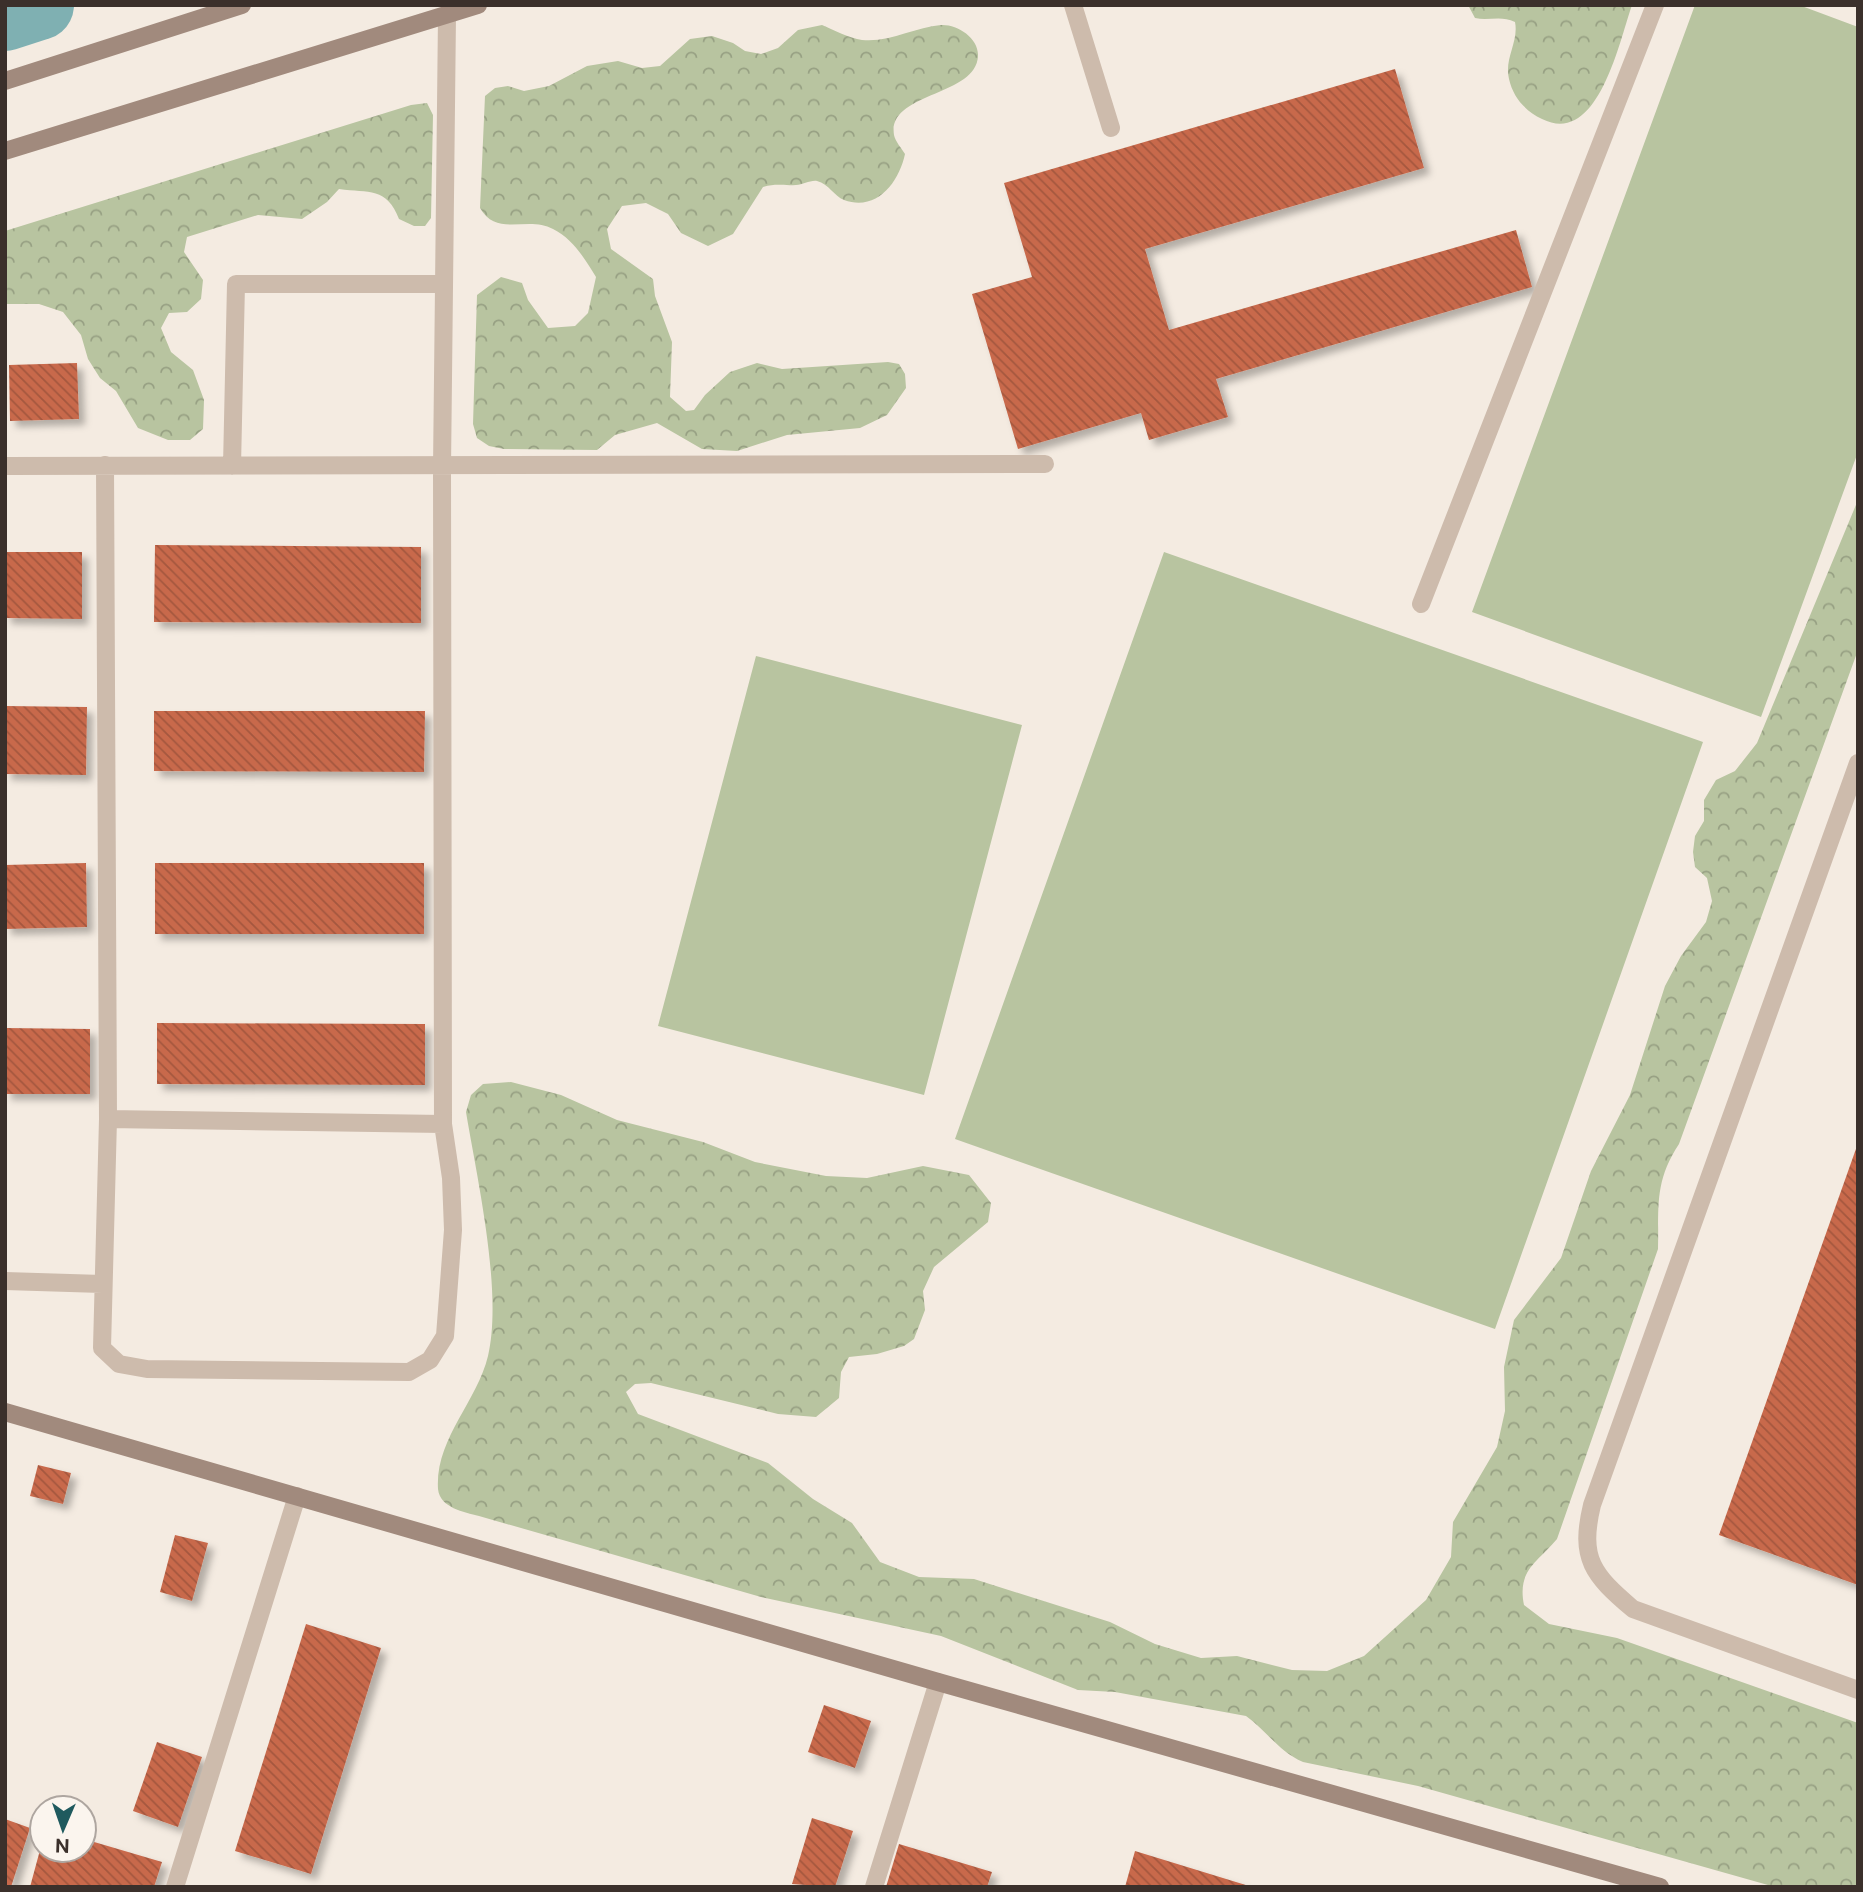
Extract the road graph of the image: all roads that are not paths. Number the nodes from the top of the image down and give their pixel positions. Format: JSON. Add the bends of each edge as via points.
{"nodes":[{"id":1,"x":242,"y":5,"type":"edge"},
{"id":2,"x":478,"y":5,"type":"edge"},
{"id":3,"x":1073,"y":5,"type":"edge"},
{"id":4,"x":1655,"y":5,"type":"edge"},
{"id":5,"x":447,"y":15,"type":"junction"},
{"id":6,"x":5,"y":81,"type":"edge"},
{"id":7,"x":1111,"y":128,"type":"dead end"},
{"id":8,"x":5,"y":151,"type":"edge"},
{"id":9,"x":444,"y":284,"type":"junction"},
{"id":10,"x":1045,"y":464,"type":"dead end"},
{"id":11,"x":105,"y":465,"type":"junction"},
{"id":12,"x":5,"y":466,"type":"edge"},
{"id":13,"x":232,"y":466,"type":"junction"},
{"id":14,"x":442,"y":468,"type":"junction"},
{"id":15,"x":1421,"y":604,"type":"dead end"},
{"id":16,"x":1858,"y":763,"type":"edge"},
{"id":17,"x":108,"y":1119,"type":"junction"},
{"id":18,"x":443,"y":1124,"type":"junction"},
{"id":19,"x":5,"y":1281,"type":"edge"},
{"id":20,"x":102,"y":1284,"type":"junction"},
{"id":21,"x":5,"y":1412,"type":"edge"},
{"id":22,"x":297,"y":1496,"type":"junction"},
{"id":23,"x":937,"y":1682,"type":"junction"},
{"id":24,"x":1858,"y":1690,"type":"edge"},
{"id":25,"x":175,"y":1887,"type":"edge"},
{"id":26,"x":874,"y":1887,"type":"edge"},
{"id":27,"x":1660,"y":1887,"type":"edge"}],
"edges":[{"from":1,"to":6,"type":"street"},
{"from":2,"to":5,"type":"street"},
{"from":3,"to":7,"type":"street"},
{"from":4,"to":15,"type":"street"},
{"from":5,"to":8,"type":"street"},
{"from":5,"to":9,"type":"street"},
{"from":9,"to":13,"type":"street","via":[[236,284]]},
{"from":9,"to":14,"type":"street"},
{"from":10,"to":14,"type":"street"},
{"from":11,"to":12,"type":"street"},
{"from":11,"to":13,"type":"street"},
{"from":11,"to":17,"type":"street"},
{"from":13,"to":14,"type":"street"},
{"from":14,"to":18,"type":"street"},
{"from":16,"to":24,"type":"street","via":[[1592,1505],[1586,1534],[1590,1563],[1608,1588],[1633,1609]]},
{"from":17,"to":18,"type":"street"},
{"from":17,"to":20,"type":"street"},
{"from":18,"to":20,"type":"street","via":[[453,1230],[447,1323],[445,1336],[430,1360],[409,1373],[147,1369],[119,1364],[102,1348]]},
{"from":19,"to":20,"type":"street"},
{"from":21,"to":22,"type":"street"},
{"from":22,"to":23,"type":"street"},
{"from":22,"to":25,"type":"street"},
{"from":23,"to":26,"type":"street"},
{"from":23,"to":27,"type":"street"}]}
